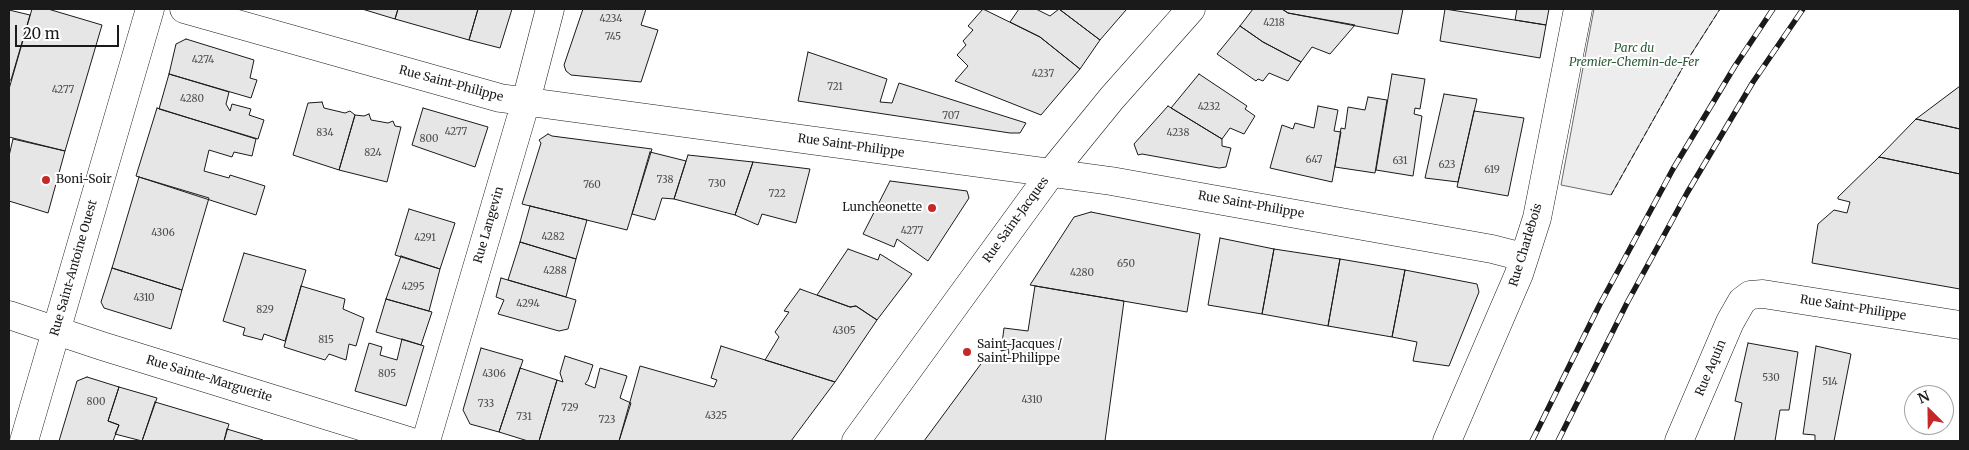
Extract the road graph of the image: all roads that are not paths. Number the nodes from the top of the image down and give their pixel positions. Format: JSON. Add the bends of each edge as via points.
{"nodes":[{"id":1,"x":150,"y":9,"type":"edge"},
{"id":2,"x":184,"y":9,"type":"edge"},
{"id":3,"x":550,"y":9,"type":"edge"},
{"id":4,"x":1191,"y":9,"type":"edge"},
{"id":5,"x":1578,"y":9,"type":"edge"},
{"id":6,"x":526,"y":102,"type":"junction"},
{"id":7,"x":1051,"y":173,"type":"junction"},
{"id":8,"x":1523,"y":257,"type":"junction"},
{"id":9,"x":1747,"y":297,"type":"joint"},
{"id":10,"x":9,"y":315,"type":"edge"},
{"id":11,"x":1960,"y":325,"type":"edge"},
{"id":12,"x":56,"y":330,"type":"junction"},
{"id":13,"x":24,"y":441,"type":"edge"},
{"id":14,"x":409,"y":441,"type":"edge"},
{"id":15,"x":426,"y":441,"type":"edge"},
{"id":16,"x":856,"y":441,"type":"edge"},
{"id":17,"x":1447,"y":441,"type":"edge"},
{"id":18,"x":1679,"y":441,"type":"edge"}],
"edges":[{"from":1,"to":12,"type":"street","name":"Rue Saint-Antoine Ouest"},
{"from":2,"to":6,"type":"street","name":"Rue Saint-Philippe","via":[[489,96]]},
{"from":3,"to":6,"type":"street","name":"Rue Langevin"},
{"from":4,"to":7,"type":"street","name":"Rue Saint-Jacques"},
{"from":5,"to":8,"type":"street","name":"Rue Charlebois","via":[[1536,218]]},
{"from":6,"to":7,"type":"street","name":"Rue Saint-Philippe"},
{"from":6,"to":15,"type":"street","name":"Rue Langevin"},
{"from":7,"to":8,"type":"street","name":"Rue Saint-Philippe","via":[[1236,202]]},
{"from":7,"to":16,"type":"street","name":"Rue Saint-Jacques"},
{"from":8,"to":17,"type":"street","name":"Rue Charlebois"},
{"from":9,"to":11,"type":"street","name":"Rue Saint-Philippe","via":[[1763,294]]},
{"from":9,"to":18,"type":"street","name":"Rue Aquin","via":[[1730,322]]},
{"from":10,"to":12,"type":"street","name":"Rue Sainte-Marguerite"},
{"from":12,"to":13,"type":"street","name":"Rue Saint-Antoine Ouest"},
{"from":12,"to":14,"type":"street","name":"Rue Sainte-Marguerite"}]}
